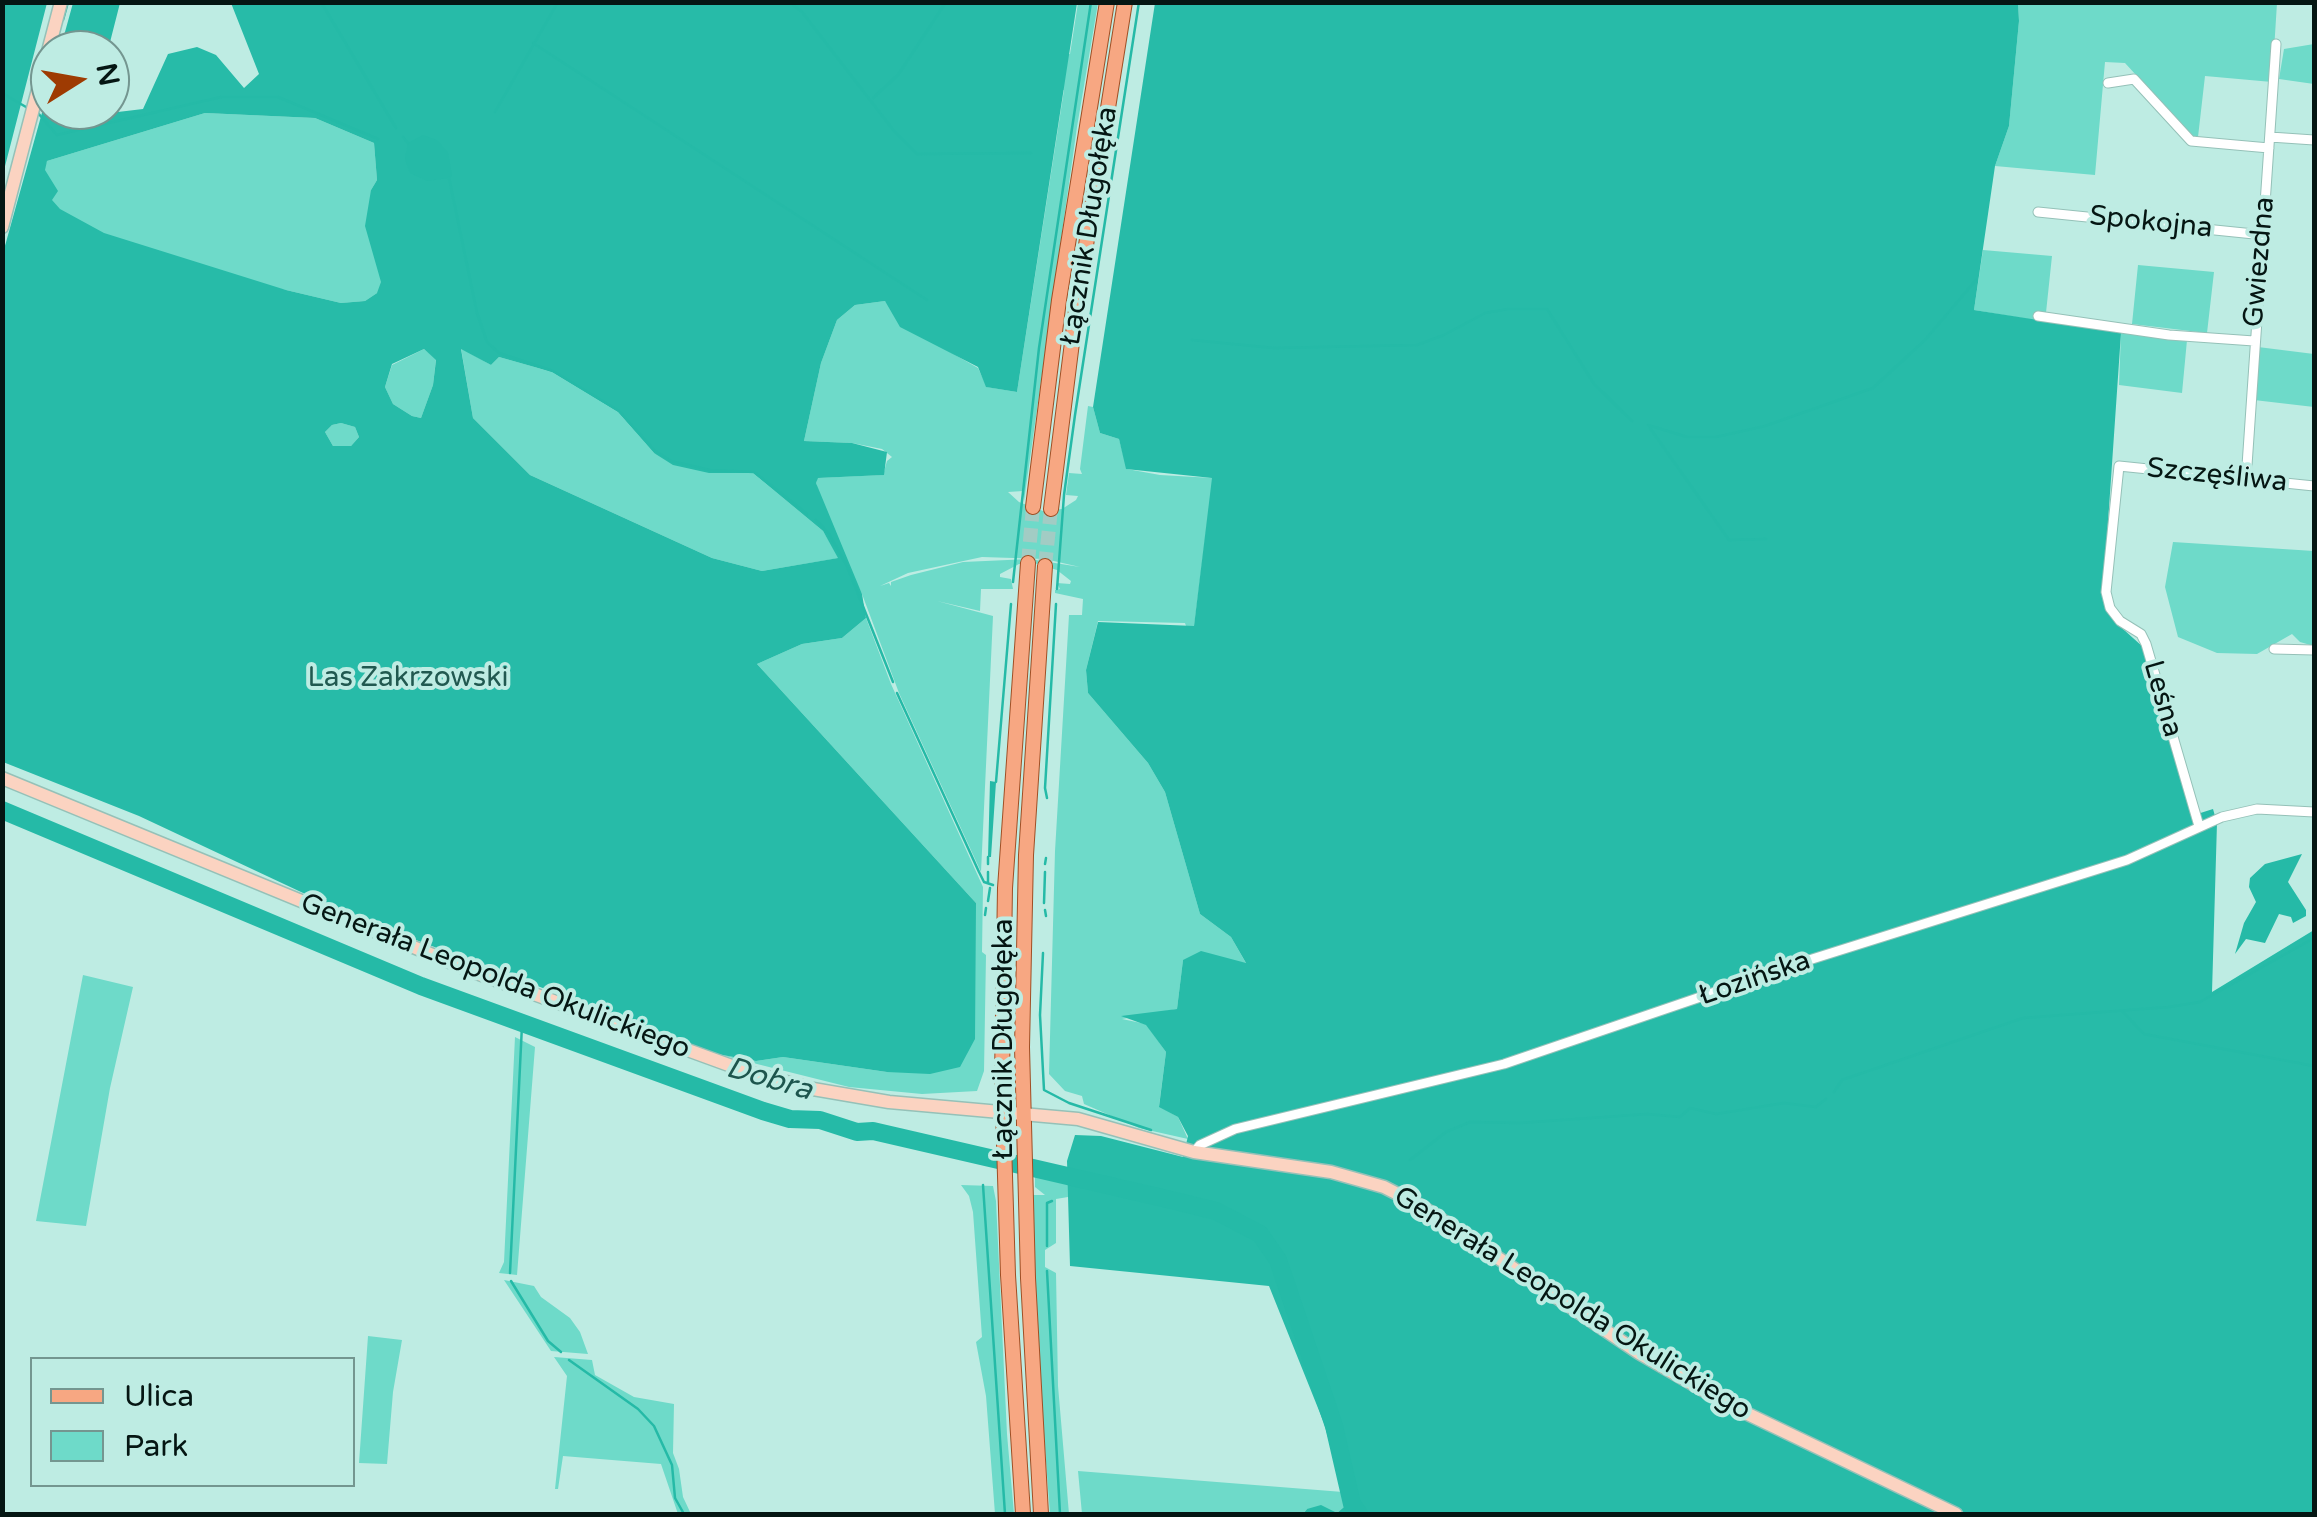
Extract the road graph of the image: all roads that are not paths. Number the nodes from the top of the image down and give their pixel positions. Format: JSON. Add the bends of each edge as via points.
{"nodes":[{"id":1,"x":60,"y":2,"type":"edge"},
{"id":2,"x":1107,"y":2,"type":"edge"},
{"id":3,"x":1126,"y":2,"type":"edge"},
{"id":4,"x":2276,"y":44,"type":"dead end"},
{"id":5,"x":2108,"y":83,"type":"dead end"},
{"id":6,"x":2314,"y":140,"type":"edge"},
{"id":7,"x":2270,"y":143,"type":"junction"},
{"id":8,"x":2038,"y":212,"type":"dead end"},
{"id":9,"x":2,"y":227,"type":"edge"},
{"id":10,"x":2264,"y":235,"type":"junction"},
{"id":11,"x":2038,"y":316,"type":"dead end"},
{"id":12,"x":2254,"y":341,"type":"junction"},
{"id":13,"x":2119,"y":466,"type":"joint"},
{"id":14,"x":2246,"y":480,"type":"junction"},
{"id":15,"x":2314,"y":486,"type":"edge"},
{"id":16,"x":1033,"y":507,"type":"tunnel mouth"},
{"id":17,"x":1051,"y":510,"type":"tunnel mouth"},
{"id":18,"x":1028,"y":564,"type":"tunnel mouth"},
{"id":19,"x":1045,"y":566,"type":"tunnel mouth"},
{"id":20,"x":2274,"y":649,"type":"dead end"},
{"id":21,"x":2314,"y":650,"type":"edge"},
{"id":22,"x":2,"y":778,"type":"edge"},
{"id":23,"x":2314,"y":812,"type":"edge"},
{"id":24,"x":2199,"y":826,"type":"junction"},
{"id":25,"x":1003,"y":1111,"type":"junction"},
{"id":26,"x":1023,"y":1112,"type":"junction"},
{"id":27,"x":1194,"y":1152,"type":"junction"},
{"id":28,"x":1023,"y":1514,"type":"edge"},
{"id":29,"x":1041,"y":1514,"type":"edge"},
{"id":30,"x":1956,"y":1514,"type":"edge"}],
"edges":[{"from":1,"to":9,"type":"street"},
{"from":2,"to":16,"type":"main road","name":"Łącznik Długołęka"},
{"from":3,"to":17,"type":"main road","name":"Łącznik Długołęka"},
{"from":4,"to":7,"type":"street","name":"Gwiezdna"},
{"from":5,"to":7,"type":"street","via":[[2134,79],[2191,141]]},
{"from":6,"to":7,"type":"street"},
{"from":7,"to":10,"type":"street","name":"Gwiezdna"},
{"from":8,"to":10,"type":"street","name":"Spokojna"},
{"from":10,"to":12,"type":"street","name":"Gwiezdna"},
{"from":11,"to":12,"type":"street"},
{"from":12,"to":14,"type":"street","name":"Gwiezdna"},
{"from":13,"to":14,"type":"street","name":"Szczęśliwa"},
{"from":13,"to":24,"type":"street","name":"Leśna","via":[[2106,592],[2120,621],[2146,644]]},
{"from":14,"to":15,"type":"street","name":"Szczęśliwa"},
{"from":18,"to":25,"type":"main road","name":"Łącznik Długołęka","via":[[1005,888]]},
{"from":19,"to":26,"type":"main road","name":"Łącznik Długołęka","via":[[1026,855]]},
{"from":20,"to":21,"type":"street"},
{"from":22,"to":25,"type":"street","name":"Generała Leopolda Okulickiego","via":[[479,974],[717,1062],[851,1096]]},
{"from":23,"to":24,"type":"street","name":"Łozińska","via":[[2257,808]]},
{"from":24,"to":27,"type":"street","name":"Łozińska","via":[[2128,860],[1504,1064],[1235,1129]]},
{"from":25,"to":26,"type":"street","name":"Generała Leopolda Okulickiego"},
{"from":25,"to":28,"type":"main road","name":"Łącznik Długołęka"},
{"from":26,"to":27,"type":"street","name":"Generała Leopolda Okulickiego","via":[[1078,1119]]},
{"from":26,"to":29,"type":"main road","name":"Łącznik Długołęka"},
{"from":27,"to":30,"type":"street","name":"Generała Leopolda Okulickiego","via":[[1354,1177],[1400,1195],[1728,1405]]}]}
